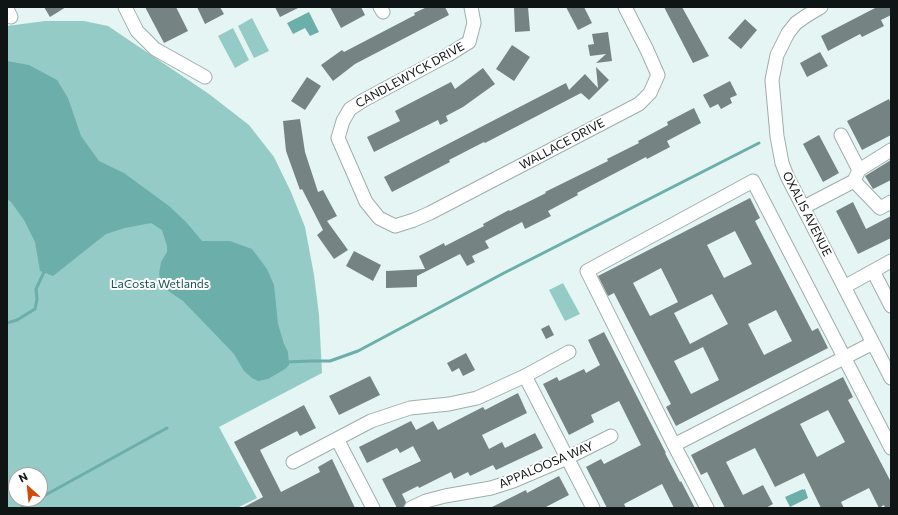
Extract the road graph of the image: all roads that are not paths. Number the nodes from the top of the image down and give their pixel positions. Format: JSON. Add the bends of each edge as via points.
{"nodes":[{"id":1,"x":125,"y":7,"type":"edge"},
{"id":2,"x":471,"y":7,"type":"edge"},
{"id":3,"x":625,"y":7,"type":"edge"},
{"id":4,"x":821,"y":7,"type":"edge"},
{"id":5,"x":205,"y":77,"type":"dead end"},
{"id":6,"x":841,"y":135,"type":"dead end"},
{"id":7,"x":891,"y":150,"type":"edge"},
{"id":8,"x":856,"y":176,"type":"junction"},
{"id":9,"x":891,"y":202,"type":"edge"},
{"id":10,"x":804,"y":207,"type":"junction"},
{"id":11,"x":430,"y":213,"type":"joint"},
{"id":12,"x":891,"y":261,"type":"edge"},
{"id":13,"x":873,"y":271,"type":"junction"},
{"id":14,"x":844,"y":287,"type":"junction"},
{"id":15,"x":891,"y":306,"type":"edge"},
{"id":16,"x":873,"y":343,"type":"junction"},
{"id":17,"x":569,"y":352,"type":"dead end"},
{"id":18,"x":845,"y":358,"type":"junction"},
{"id":19,"x":525,"y":376,"type":"junction"},
{"id":20,"x":891,"y":378,"type":"edge"},
{"id":21,"x":611,"y":436,"type":"dead end"},
{"id":22,"x":337,"y":439,"type":"junction"},
{"id":23,"x":674,"y":445,"type":"junction"},
{"id":24,"x":891,"y":448,"type":"edge"},
{"id":25,"x":567,"y":458,"type":"junction"},
{"id":26,"x":293,"y":462,"type":"dead end"},
{"id":27,"x":373,"y":508,"type":"edge"},
{"id":28,"x":411,"y":508,"type":"edge"},
{"id":29,"x":594,"y":508,"type":"edge"},
{"id":30,"x":707,"y":508,"type":"edge"}],
"edges":[{"from":1,"to":5,"type":"street","via":[[137,31],[155,49]]},
{"from":2,"to":11,"type":"street","name":"CANDLEWYCK DRIVE","via":[[474,23],[469,42],[350,109],[338,138],[366,202],[379,218],[395,226]]},
{"from":3,"to":11,"type":"street","name":"WALLACE DRIVE","via":[[658,75],[650,93],[639,104]]},
{"from":4,"to":10,"type":"street","name":"OXALIS AVENUE","via":[[788,32],[777,55],[772,80],[782,163]]},
{"from":6,"to":8,"type":"street"},
{"from":7,"to":8,"type":"street"},
{"from":8,"to":9,"type":"street","via":[[880,208]]},
{"from":8,"to":10,"type":"street"},
{"from":10,"to":14,"type":"street","name":"OXALIS AVENUE"},
{"from":12,"to":13,"type":"street"},
{"from":13,"to":14,"type":"street"},
{"from":13,"to":15,"type":"street"},
{"from":14,"to":16,"type":"street","name":"OXALIS AVENUE"},
{"from":16,"to":18,"type":"street"},
{"from":16,"to":20,"type":"street","name":"OXALIS AVENUE"},
{"from":17,"to":19,"type":"street"},
{"from":18,"to":23,"type":"street"},
{"from":18,"to":23,"type":"street","via":[[753,181],[587,271]]},
{"from":18,"to":24,"type":"street"},
{"from":19,"to":22,"type":"street","via":[[477,398],[396,412],[371,421]]},
{"from":19,"to":25,"type":"street"},
{"from":21,"to":25,"type":"street","name":"APPALOOSA WAY"},
{"from":22,"to":26,"type":"street"},
{"from":22,"to":27,"type":"street"},
{"from":23,"to":30,"type":"street"},
{"from":25,"to":28,"type":"street","name":"APPALOOSA WAY","via":[[513,482],[445,496]]},
{"from":25,"to":29,"type":"street"}]}
